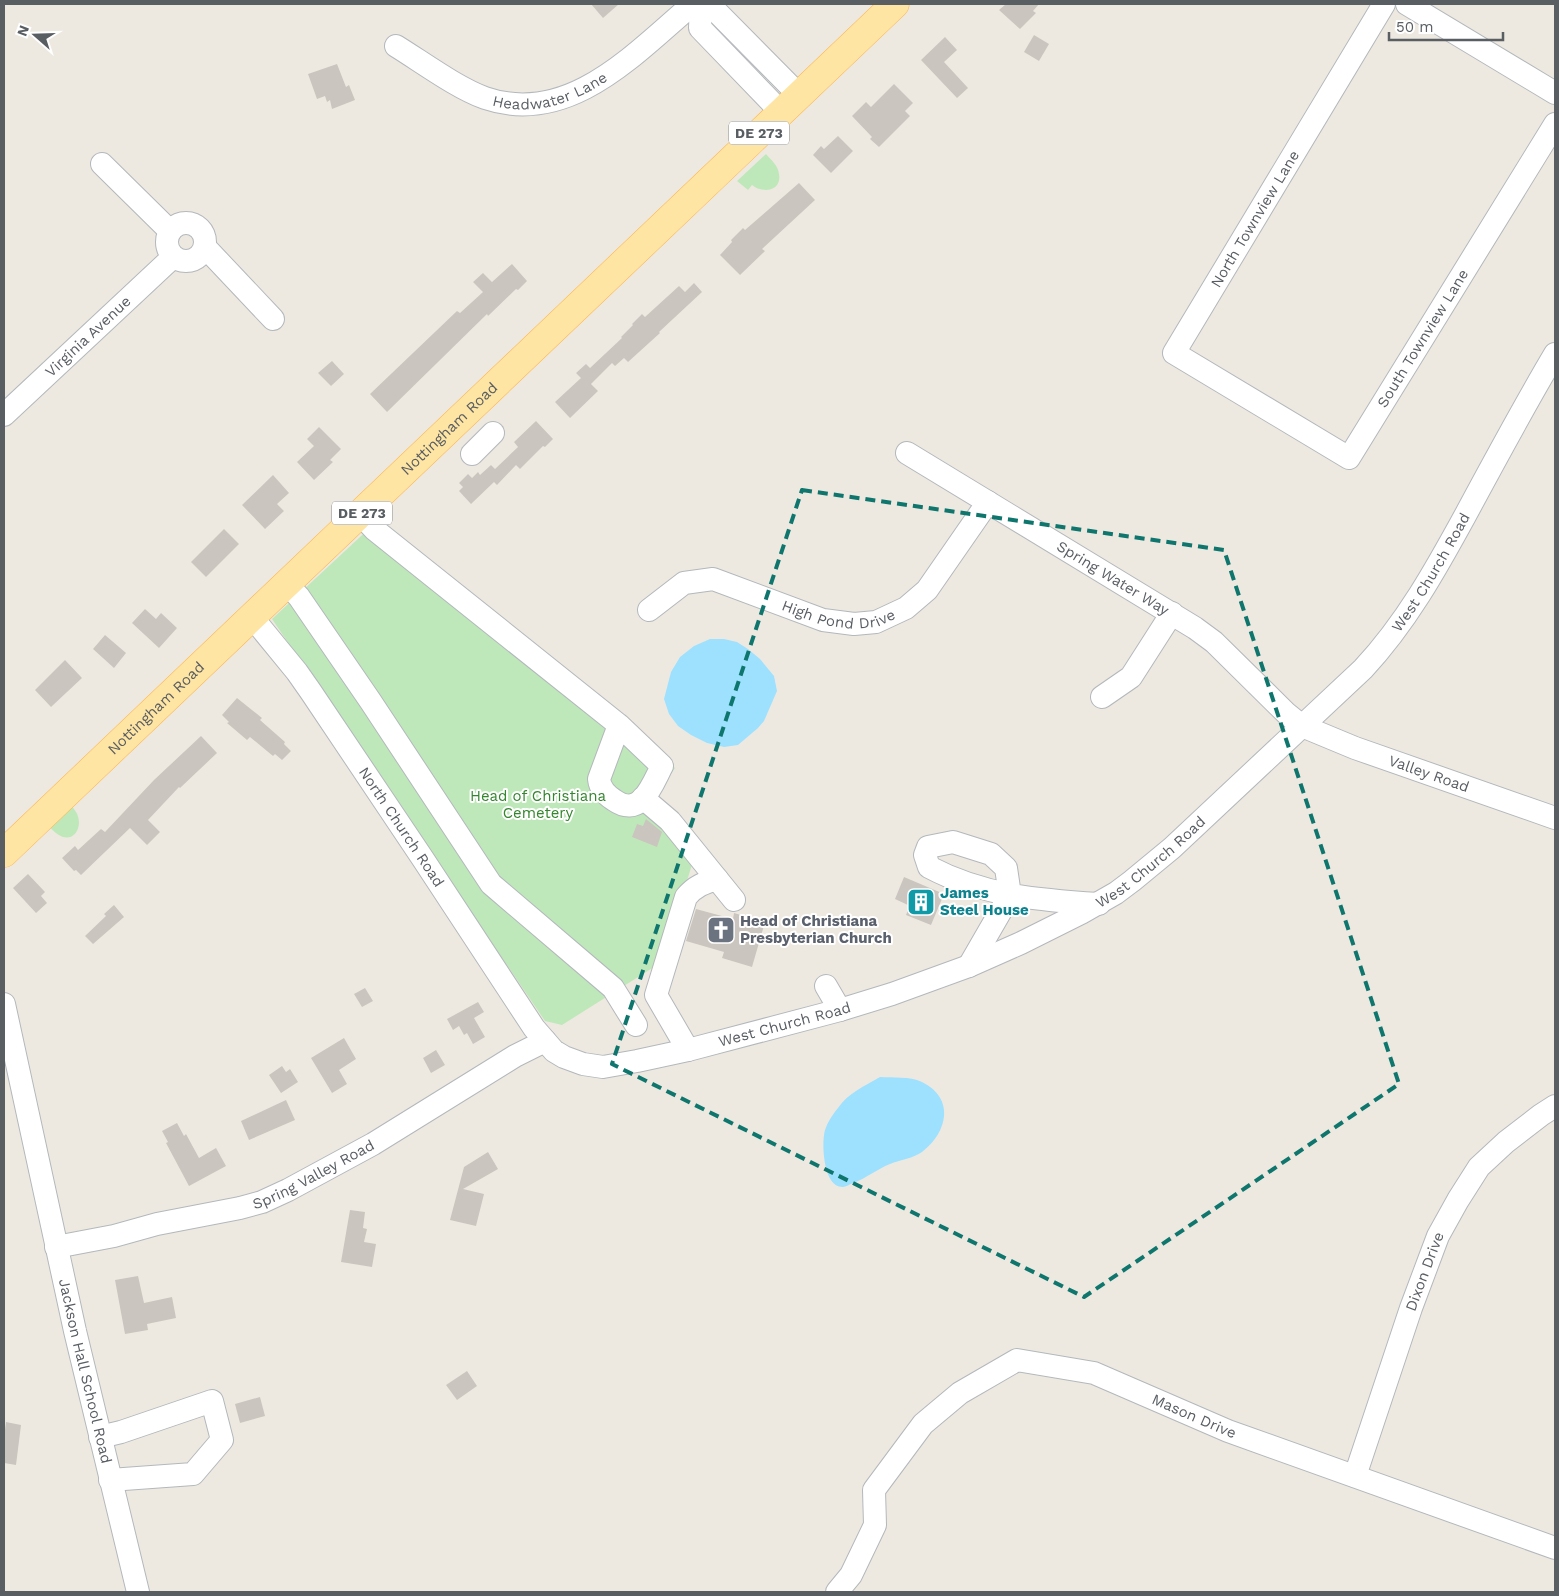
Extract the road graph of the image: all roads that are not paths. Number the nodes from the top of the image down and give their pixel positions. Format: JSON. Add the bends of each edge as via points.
{"nodes":[{"id":1,"x":693,"y":4,"type":"edge"},
{"id":2,"x":701,"y":4,"type":"edge"},
{"id":3,"x":709,"y":4,"type":"edge"},
{"id":4,"x":895,"y":4,"type":"edge"},
{"id":5,"x":1384,"y":4,"type":"edge"},
{"id":6,"x":1407,"y":4,"type":"edge"},
{"id":7,"x":396,"y":46,"type":"dead end"},
{"id":8,"x":1555,"y":93,"type":"edge"},
{"id":9,"x":790,"y":103,"type":"junction"},
{"id":10,"x":1555,"y":124,"type":"edge"},
{"id":11,"x":102,"y":164,"type":"dead end"},
{"id":12,"x":170,"y":231,"type":"junction"},
{"id":13,"x":205,"y":247,"type":"junction"},
{"id":14,"x":173,"y":257,"type":"junction"},
{"id":15,"x":273,"y":319,"type":"dead end"},
{"id":16,"x":1555,"y":354,"type":"edge"},
{"id":17,"x":1255,"y":401,"type":"joint"},
{"id":18,"x":4,"y":415,"type":"edge"},
{"id":19,"x":493,"y":433,"type":"dead end"},
{"id":20,"x":907,"y":453,"type":"dead end"},
{"id":21,"x":472,"y":454,"type":"dead end"},
{"id":22,"x":988,"y":502,"type":"junction"},
{"id":23,"x":360,"y":514,"type":"junction"},
{"id":24,"x":287,"y":584,"type":"junction"},
{"id":25,"x":649,"y":610,"type":"dead end"},
{"id":26,"x":1172,"y":614,"type":"junction"},
{"id":27,"x":252,"y":616,"type":"junction"},
{"id":28,"x":1102,"y":697,"type":"dead end"},
{"id":29,"x":619,"y":725,"type":"junction"},
{"id":30,"x":1302,"y":726,"type":"junction"},
{"id":31,"x":643,"y":798,"type":"junction"},
{"id":32,"x":1555,"y":818,"type":"edge"},
{"id":33,"x":4,"y":853,"type":"edge"},
{"id":34,"x":717,"y":879,"type":"junction"},
{"id":35,"x":734,"y":900,"type":"dead end"},
{"id":36,"x":1098,"y":904,"type":"junction"},
{"id":37,"x":969,"y":966,"type":"junction"},
{"id":38,"x":826,"y":986,"type":"dead end"},
{"id":39,"x":4,"y":1004,"type":"edge"},
{"id":40,"x":840,"y":1010,"type":"junction"},
{"id":41,"x":636,"y":1025,"type":"dead end"},
{"id":42,"x":545,"y":1041,"type":"junction"},
{"id":43,"x":688,"y":1050,"type":"junction"},
{"id":44,"x":1555,"y":1106,"type":"edge"},
{"id":45,"x":56,"y":1248,"type":"junction"},
{"id":46,"x":100,"y":1436,"type":"junction"},
{"id":47,"x":1355,"y":1476,"type":"junction"},
{"id":48,"x":110,"y":1480,"type":"junction"},
{"id":49,"x":1555,"y":1548,"type":"edge"},
{"id":50,"x":138,"y":1592,"type":"edge"},
{"id":51,"x":837,"y":1592,"type":"edge"}],
"edges":[{"from":1,"to":7,"type":"street","name":"Headwater Lane","via":[[597,82],[566,98],[536,104],[520,105],[485,98]]},
{"from":2,"to":9,"type":"street","via":[[700,28]]},
{"from":3,"to":9,"type":"street"},
{"from":4,"to":9,"type":"main road","name":"Nottingham Road","number":"DE 273"},
{"from":5,"to":17,"type":"street","name":"North Townview Lane","via":[[1174,353]]},
{"from":6,"to":8,"type":"street"},
{"from":9,"to":23,"type":"main road","name":"Nottingham Road","number":"DE 273"},
{"from":10,"to":17,"type":"street","name":"South Townview Lane","via":[[1348,458]]},
{"from":11,"to":12,"type":"street"},
{"from":12,"to":13,"type":"street","via":[[181,224],[194,225],[203,234]]},
{"from":12,"to":14,"type":"street","via":[[167,247]]},
{"from":13,"to":14,"type":"street","via":[[191,261]]},
{"from":13,"to":15,"type":"street"},
{"from":14,"to":18,"type":"street","name":"Virginia Avenue"},
{"from":16,"to":30,"type":"street","name":"West Church Road","via":[[1408,613],[1375,655]]},
{"from":19,"to":21,"type":"street"},
{"from":20,"to":22,"type":"street","name":"Spring Water Way"},
{"from":22,"to":25,"type":"street","name":"High Pond Drive","via":[[927,590],[906,608],[876,622],[854,624],[823,620],[713,578],[684,583]]},
{"from":22,"to":26,"type":"street","name":"Spring Water Way"},
{"from":23,"to":24,"type":"main road","name":"Nottingham Road","number":"DE 273"},
{"from":23,"to":29,"type":"street","via":[[375,530]]},
{"from":24,"to":27,"type":"main road","name":"Nottingham Road","number":"DE 273"},
{"from":24,"to":41,"type":"street","via":[[371,702],[491,884],[613,988]]},
{"from":26,"to":28,"type":"street","via":[[1131,677]]},
{"from":26,"to":30,"type":"street","name":"Spring Water Way","via":[[1214,642]]},
{"from":27,"to":33,"type":"main road","name":"Nottingham Road","number":"DE 273"},
{"from":27,"to":42,"type":"street","name":"North Church Road","via":[[297,672]]},
{"from":29,"to":31,"type":"street","via":[[662,766]]},
{"from":29,"to":31,"type":"street","via":[[599,779],[600,786],[624,806],[632,806]]},
{"from":30,"to":32,"type":"street","name":"Valley Road","via":[[1355,748]]},
{"from":30,"to":36,"type":"street","name":"West Church Road","via":[[1172,848]]},
{"from":31,"to":34,"type":"street","via":[[670,821]]},
{"from":34,"to":35,"type":"street"},
{"from":34,"to":43,"type":"street","via":[[700,885],[686,897],[656,995]]},
{"from":36,"to":37,"type":"street","name":"West Church Road"},
{"from":36,"to":37,"type":"street","via":[[1010,896]]},
{"from":37,"to":40,"type":"street","name":"West Church Road"},
{"from":38,"to":40,"type":"street"},
{"from":39,"to":45,"type":"street","name":"Jackson Hall School Road"},
{"from":40,"to":43,"type":"street","name":"West Church Road"},
{"from":42,"to":43,"type":"street","name":"West Church Road","via":[[564,1057],[593,1066],[616,1065]]},
{"from":42,"to":45,"type":"street","name":"Spring Valley Road","via":[[515,1056],[366,1148],[262,1202]]},
{"from":44,"to":47,"type":"street","name":"Dixon Drive","via":[[1506,1142],[1479,1168],[1438,1236]]},
{"from":45,"to":46,"type":"street","name":"Jackson Hall School Road"},
{"from":46,"to":48,"type":"street","name":"Jackson Hall School Road"},
{"from":46,"to":48,"type":"street","via":[[212,1401],[222,1440],[193,1474]]},
{"from":47,"to":49,"type":"street","name":"Mason Drive"},
{"from":47,"to":51,"type":"street","name":"Mason Drive","via":[[1228,1431],[1094,1373],[1017,1360],[960,1393],[923,1424],[874,1490],[875,1525],[851,1575]]},
{"from":48,"to":50,"type":"street","name":"Jackson Hall School Road"}]}
